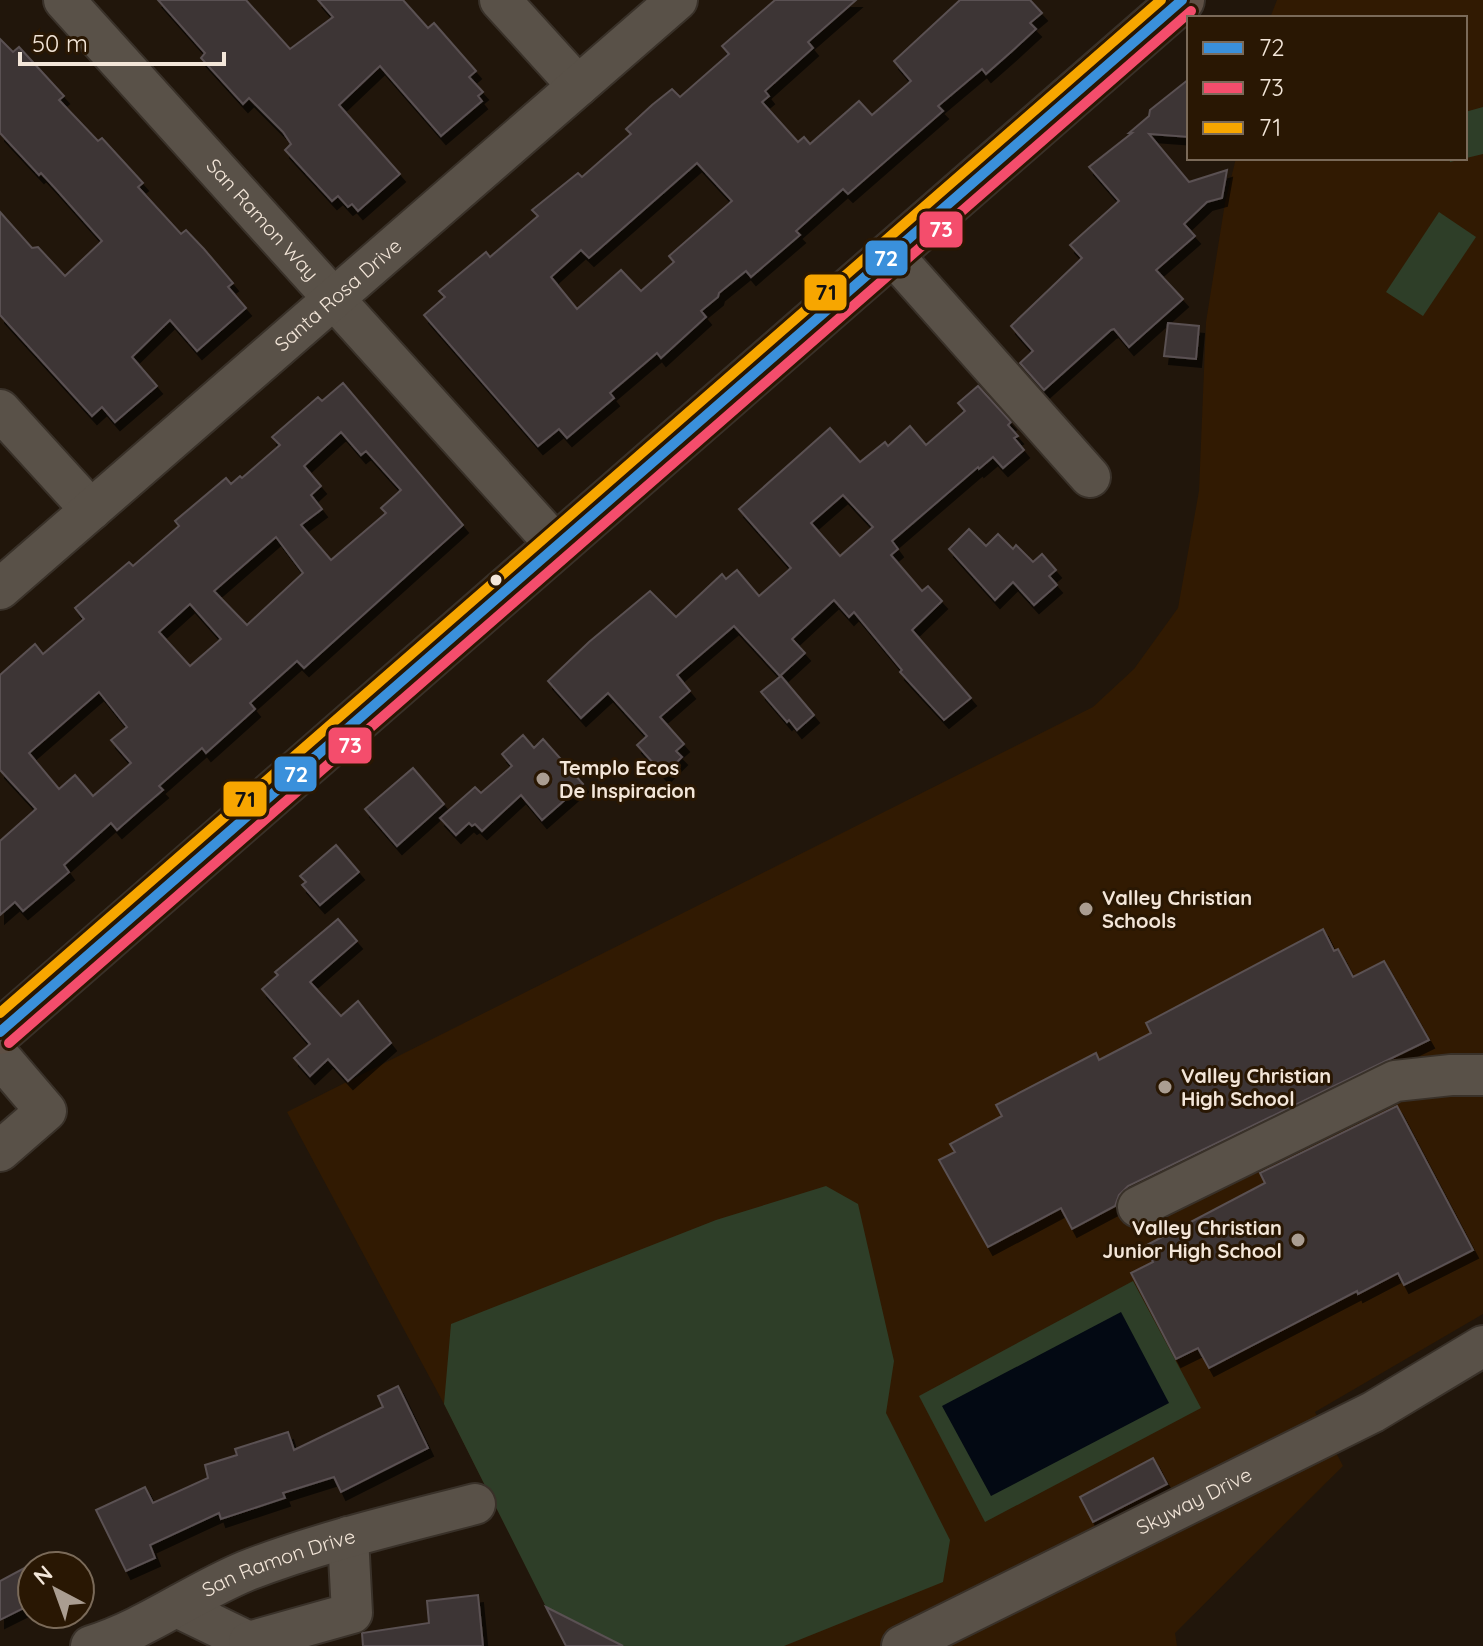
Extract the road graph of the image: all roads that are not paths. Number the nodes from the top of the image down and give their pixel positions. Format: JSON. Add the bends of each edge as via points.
{"nodes":[{"id":1,"x":64,"y":0,"type":"edge"},
{"id":2,"x":500,"y":0,"type":"edge"},
{"id":3,"x":677,"y":0,"type":"edge"},
{"id":4,"x":1182,"y":0,"type":"edge"},
{"id":5,"x":578,"y":86,"type":"junction"},
{"id":6,"x":892,"y":254,"type":"junction"},
{"id":7,"x":334,"y":297,"type":"junction"},
{"id":8,"x":0,"y":410,"type":"edge"},
{"id":9,"x":1090,"y":477,"type":"dead end"},
{"id":10,"x":91,"y":510,"type":"junction"},
{"id":11,"x":557,"y":546,"type":"junction"},
{"id":12,"x":0,"y":589,"type":"edge"},
{"id":13,"x":0,"y":1032,"type":"edge"},
{"id":14,"x":0,"y":1057,"type":"edge"},
{"id":15,"x":1483,"y":1075,"type":"edge"},
{"id":16,"x":0,"y":1151,"type":"edge"},
{"id":17,"x":1138,"y":1207,"type":"dead end"},
{"id":18,"x":1483,"y":1346,"type":"edge"},
{"id":19,"x":475,"y":1504,"type":"dead end"},
{"id":20,"x":348,"y":1537,"type":"junction"},
{"id":21,"x":177,"y":1607,"type":"junction"},
{"id":22,"x":249,"y":1644,"type":"edge"},
{"id":23,"x":91,"y":1646,"type":"edge"},
{"id":24,"x":902,"y":1646,"type":"edge"}],
"edges":[{"from":1,"to":7,"type":"street","name":"San Ramon Way"},
{"from":2,"to":5,"type":"street"},
{"from":3,"to":5,"type":"street","name":"Santa Rosa Drive"},
{"from":4,"to":6,"type":"main road"},
{"from":5,"to":7,"type":"street","name":"Santa Rosa Drive"},
{"from":6,"to":9,"type":"street"},
{"from":6,"to":11,"type":"main road"},
{"from":7,"to":10,"type":"street","name":"Santa Rosa Drive"},
{"from":7,"to":11,"type":"street","name":"San Ramon Way"},
{"from":8,"to":10,"type":"street"},
{"from":10,"to":12,"type":"street","name":"Santa Rosa Drive"},
{"from":11,"to":13,"type":"main road"},
{"from":14,"to":16,"type":"street","via":[[46,1111]]},
{"from":15,"to":17,"type":"street","via":[[1395,1081]]},
{"from":18,"to":24,"type":"street","name":"Skyway Drive","via":[[1373,1412]]},
{"from":19,"to":20,"type":"street","name":"San Ramon Drive"},
{"from":20,"to":21,"type":"street","name":"San Ramon Drive","via":[[244,1572]]},
{"from":20,"to":22,"type":"street","via":[[352,1613]]},
{"from":21,"to":22,"type":"street"},
{"from":21,"to":23,"type":"street","name":"San Ramon Drive"}]}
